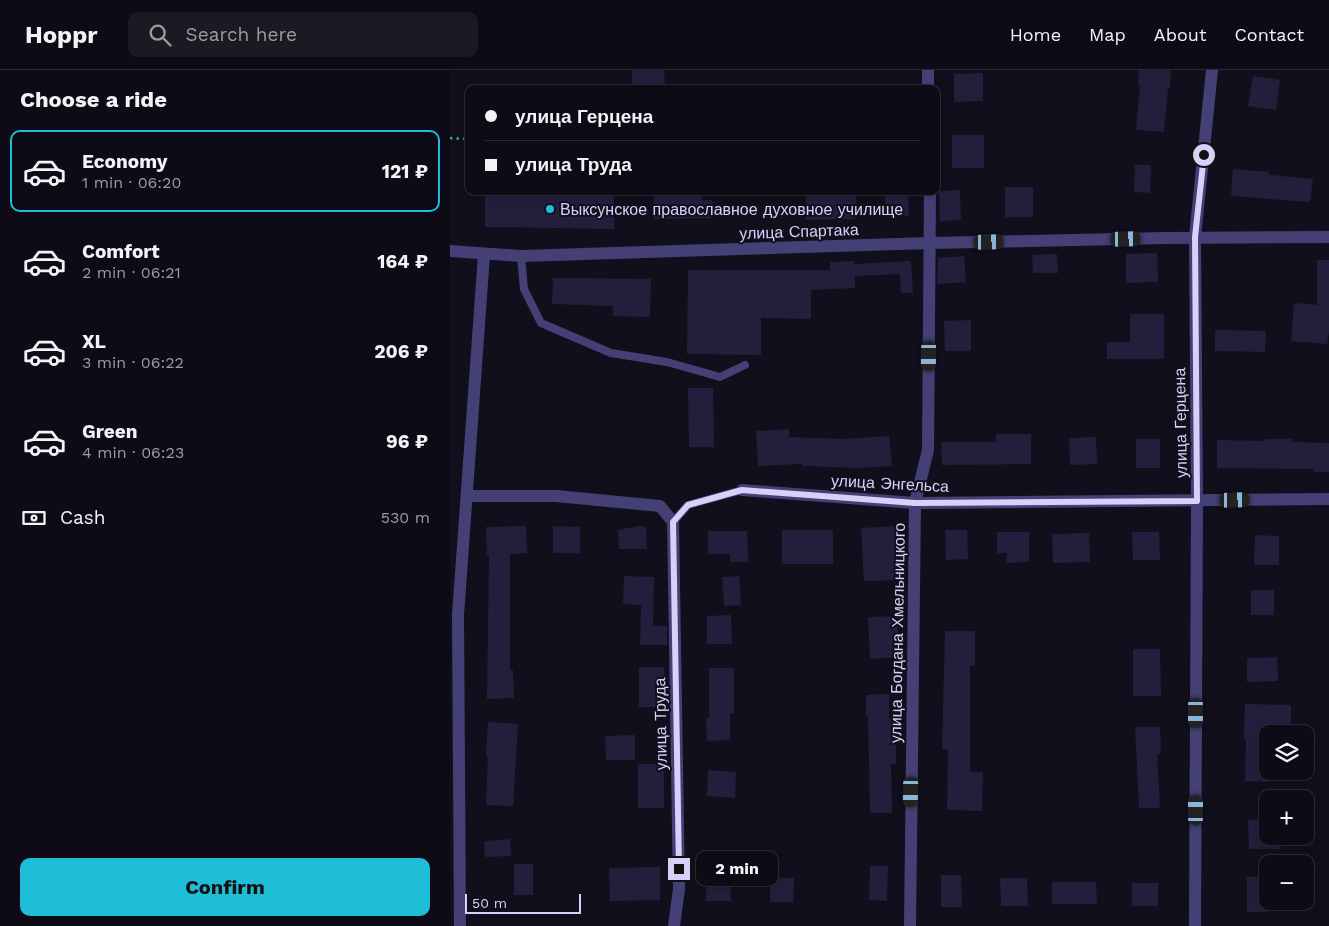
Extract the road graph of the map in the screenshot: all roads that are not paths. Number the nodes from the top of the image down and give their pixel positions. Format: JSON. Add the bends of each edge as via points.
{"nodes":[{"id":1,"x":928,"y":70,"type":"edge"},
{"id":2,"x":1212,"y":70,"type":"edge"},
{"id":3,"x":928,"y":85,"type":"edge"},
{"id":4,"x":930,"y":195,"type":"edge"},
{"id":5,"x":1195,"y":237,"type":"junction"},
{"id":6,"x":1329,"y":237,"type":"edge"},
{"id":7,"x":930,"y":243,"type":"junction"},
{"id":8,"x":450,"y":251,"type":"edge"},
{"id":9,"x":484,"y":255,"type":"junction"},
{"id":10,"x":521,"y":256,"type":"junction"},
{"id":11,"x":745,"y":365,"type":"dead end"},
{"id":12,"x":742,"y":490,"type":"joint"},
{"id":13,"x":468,"y":496,"type":"junction"},
{"id":14,"x":1329,"y":499,"type":"edge"},
{"id":15,"x":1197,"y":501,"type":"junction"},
{"id":16,"x":915,"y":503,"type":"junction"},
{"id":17,"x":673,"y":522,"type":"junction"},
{"id":18,"x":460,"y":926,"type":"edge"},
{"id":19,"x":674,"y":926,"type":"edge"},
{"id":20,"x":910,"y":926,"type":"edge"},
{"id":21,"x":1195,"y":926,"type":"edge"}],
"edges":[{"from":1,"to":3,"type":"street"},
{"from":2,"to":5,"type":"street","name":"улица Герцена"},
{"from":4,"to":7,"type":"street","name":"улица Богдана Хмельницкого"},
{"from":5,"to":6,"type":"street","name":"улица Спартака"},
{"from":5,"to":7,"type":"street","name":"улица Спартака"},
{"from":5,"to":15,"type":"street","name":"улица Герцена"},
{"from":7,"to":10,"type":"street","name":"улица Спартака"},
{"from":7,"to":16,"type":"street","name":"улица Богдана Хмельницкого","via":[[928,450]]},
{"from":8,"to":9,"type":"street","name":"улица Спартака"},
{"from":9,"to":10,"type":"street","name":"улица Спартака"},
{"from":9,"to":13,"type":"street"},
{"from":10,"to":11,"type":"lane","via":[[524,289],[541,323],[611,353],[667,362],[720,377]]},
{"from":12,"to":16,"type":"street","name":"улица Энгельса"},
{"from":12,"to":17,"type":"lane","name":"улица Энгельса","via":[[688,505]]},
{"from":13,"to":17,"type":"street","via":[[556,496],[660,506]]},
{"from":13,"to":18,"type":"street","via":[[458,615]]},
{"from":14,"to":15,"type":"street","name":"улица Энгельса"},
{"from":15,"to":16,"type":"street","name":"улица Энгельса"},
{"from":15,"to":21,"type":"street","name":"улица Герцена"},
{"from":16,"to":20,"type":"street","name":"улица Богдана Хмельницкого"},
{"from":17,"to":19,"type":"street","name":"улица Труда","via":[[679,889]]}]}
